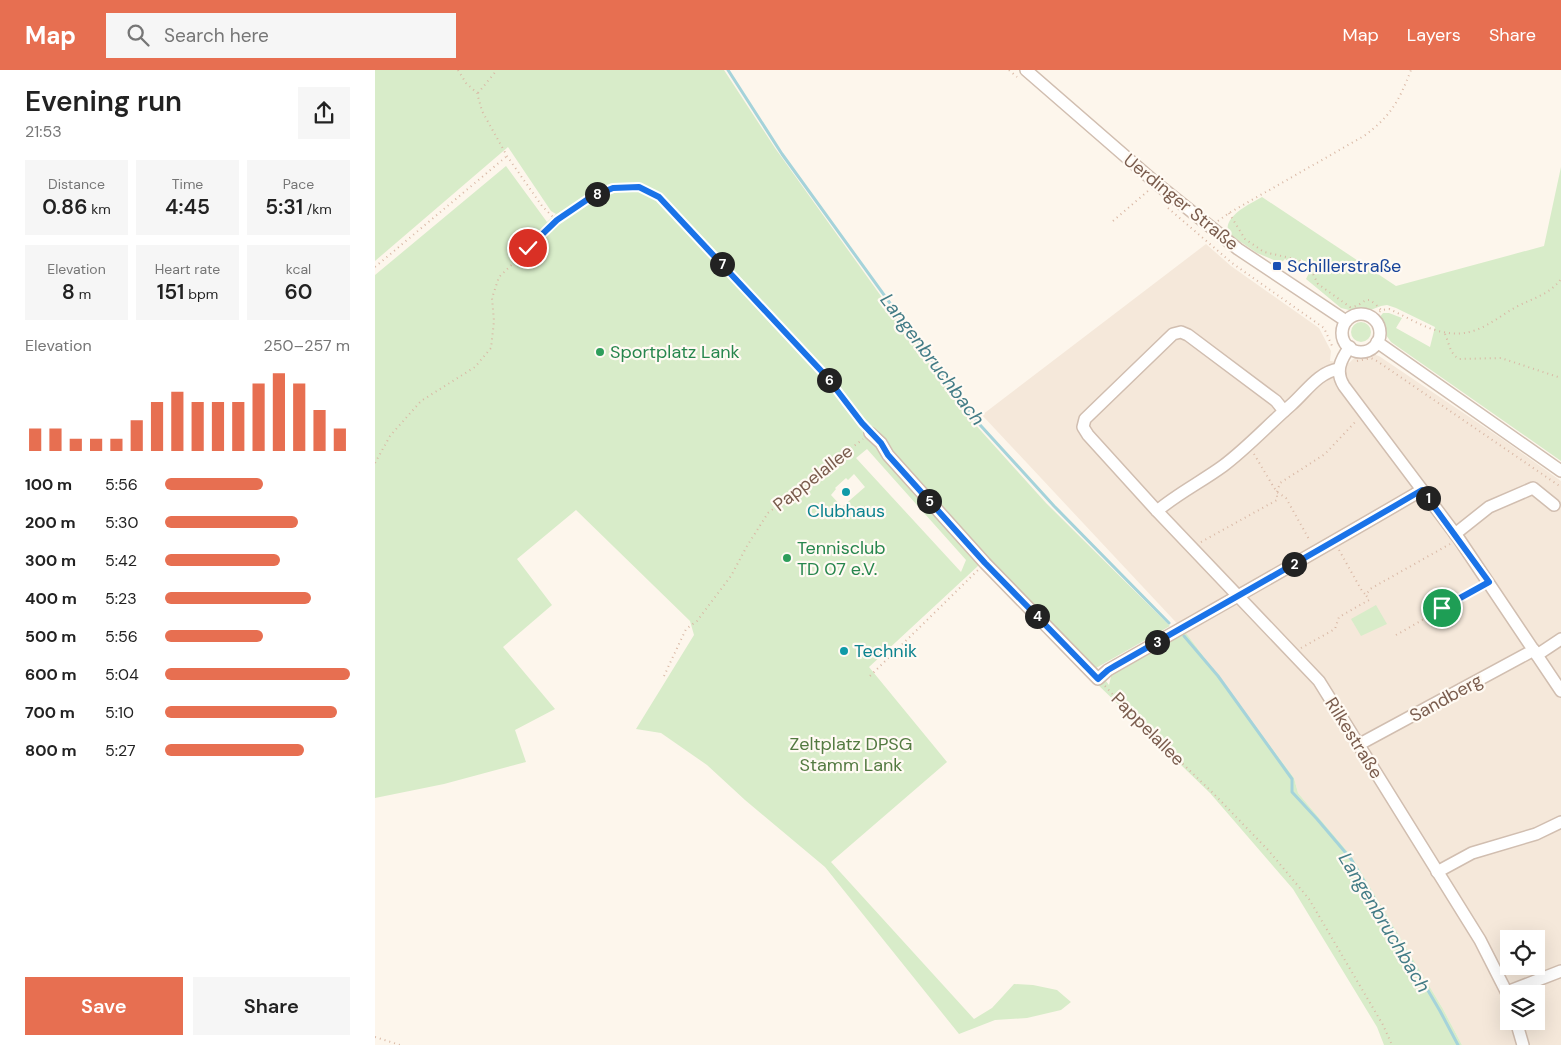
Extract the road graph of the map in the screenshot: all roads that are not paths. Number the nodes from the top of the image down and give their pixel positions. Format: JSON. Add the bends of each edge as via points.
{"nodes":[{"id":1,"x":1026,"y":70,"type":"edge"},
{"id":2,"x":1346,"y":321,"type":"junction"},
{"id":3,"x":1377,"y":342,"type":"junction"},
{"id":4,"x":1349,"y":348,"type":"junction"},
{"id":5,"x":1339,"y":369,"type":"junction"},
{"id":6,"x":1283,"y":411,"type":"junction"},
{"id":7,"x":870,"y":433,"type":"road end"},
{"id":8,"x":1561,"y":471,"type":"edge"},
{"id":9,"x":1422,"y":490,"type":"junction"},
{"id":10,"x":1554,"y":505,"type":"dead end"},
{"id":11,"x":1157,"y":511,"type":"junction"},
{"id":12,"x":1457,"y":536,"type":"junction"},
{"id":13,"x":1237,"y":596,"type":"junction"},
{"id":14,"x":1561,"y":639,"type":"edge"},
{"id":15,"x":1535,"y":653,"type":"junction"},
{"id":16,"x":1561,"y":691,"type":"edge"},
{"id":17,"x":1358,"y":745,"type":"junction"},
{"id":18,"x":1561,"y":822,"type":"edge"},
{"id":19,"x":1437,"y":872,"type":"junction"},
{"id":20,"x":1561,"y":971,"type":"edge"},
{"id":21,"x":1503,"y":985,"type":"edge"},
{"id":22,"x":1529,"y":985,"type":"edge"},
{"id":23,"x":1519,"y":1030,"type":"edge"},
{"id":24,"x":1523,"y":1045,"type":"edge"}],
"edges":[{"from":1,"to":2,"type":"street","name":"Uerdinger Straße","via":[[1156,183],[1231,243]]},
{"from":2,"to":3,"type":"street","via":[[1358,314],[1371,317],[1379,328]]},
{"from":2,"to":4,"type":"street","via":[[1342,335]]},
{"from":3,"to":4,"type":"street","via":[[1361,351]]},
{"from":3,"to":8,"type":"street"},
{"from":4,"to":5,"type":"street"},
{"from":5,"to":6,"type":"street","via":[[1319,377]]},
{"from":5,"to":9,"type":"street","via":[[1344,386]]},
{"from":6,"to":11,"type":"street","via":[[1225,465]]},
{"from":6,"to":11,"type":"street","via":[[1276,401],[1187,335],[1181,332],[1173,334],[1083,423],[1088,435]]},
{"from":7,"to":13,"type":"street","name":"Pappelallee","via":[[985,563],[1098,679],[1108,670]]},
{"from":9,"to":12,"type":"street"},
{"from":9,"to":13,"type":"street"},
{"from":10,"to":12,"type":"street","via":[[1533,488],[1489,507]]},
{"from":11,"to":13,"type":"street","name":"Rilkestraße"},
{"from":12,"to":15,"type":"street"},
{"from":13,"to":17,"type":"street","name":"Rilkestraße","via":[[1319,681]]},
{"from":14,"to":15,"type":"street","name":"Sandberg"},
{"from":15,"to":16,"type":"street"},
{"from":15,"to":17,"type":"street","name":"Sandberg"},
{"from":17,"to":19,"type":"street","name":"Rilkestraße"},
{"from":18,"to":19,"type":"street","via":[[1536,834],[1472,853]]},
{"from":19,"to":21,"type":"street","name":"Rilkestraße","via":[[1480,940]]},
{"from":20,"to":22,"type":"street"},
{"from":23,"to":24,"type":"street"}]}
